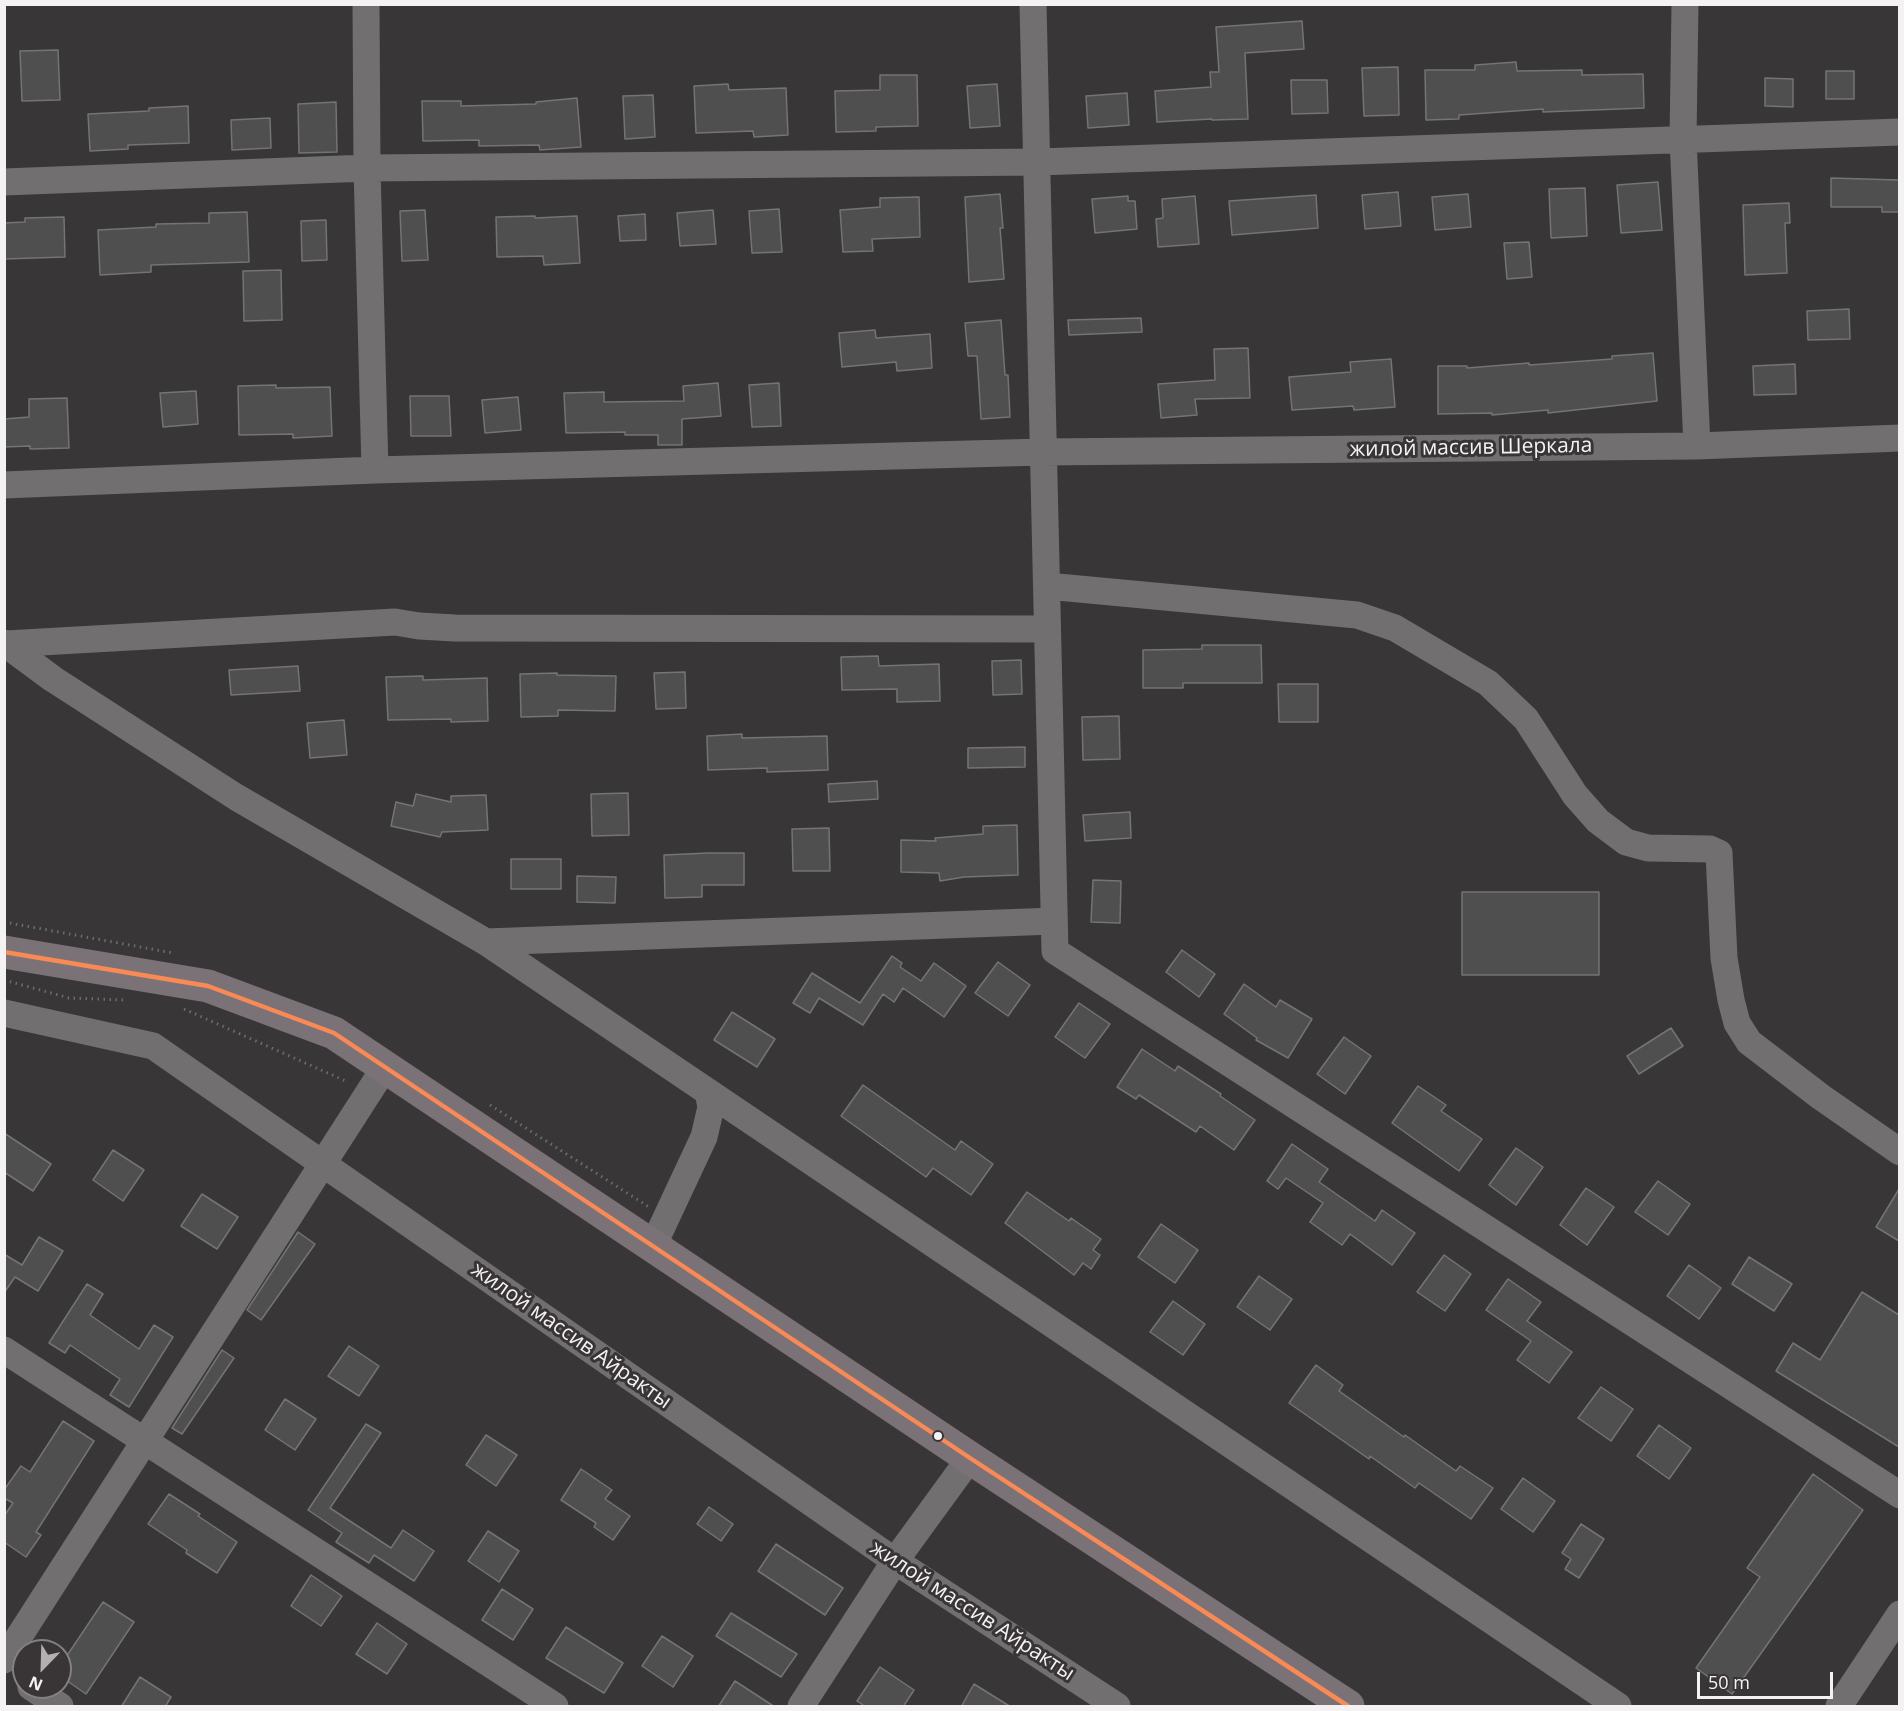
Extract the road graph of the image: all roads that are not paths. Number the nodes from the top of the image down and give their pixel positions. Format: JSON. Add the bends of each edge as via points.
{"nodes":[{"id":1,"x":366,"y":4,"type":"edge"},
{"id":2,"x":1033,"y":4,"type":"edge"},
{"id":3,"x":1685,"y":4,"type":"edge"},
{"id":4,"x":1899,"y":132,"type":"edge"},
{"id":5,"x":1683,"y":139,"type":"junction"},
{"id":6,"x":1038,"y":162,"type":"junction"},
{"id":7,"x":367,"y":168,"type":"junction"},
{"id":8,"x":4,"y":182,"type":"edge"},
{"id":9,"x":1899,"y":438,"type":"edge"},
{"id":10,"x":1697,"y":446,"type":"junction"},
{"id":11,"x":1043,"y":452,"type":"junction"},
{"id":12,"x":375,"y":470,"type":"junction"},
{"id":13,"x":4,"y":485,"type":"edge"},
{"id":14,"x":1047,"y":586,"type":"junction"},
{"id":15,"x":1047,"y":629,"type":"junction"},
{"id":16,"x":5,"y":644,"type":"edge"},
{"id":17,"x":1054,"y":921,"type":"junction"},
{"id":18,"x":486,"y":942,"type":"junction"},
{"id":19,"x":4,"y":952,"type":"edge"},
{"id":20,"x":4,"y":1013,"type":"edge"},
{"id":21,"x":377,"y":1079,"type":"junction"},
{"id":22,"x":708,"y":1092,"type":"junction"},
{"id":23,"x":1899,"y":1152,"type":"edge"},
{"id":24,"x":323,"y":1163,"type":"junction"},
{"id":25,"x":653,"y":1246,"type":"junction"},
{"id":26,"x":4,"y":1350,"type":"edge"},
{"id":27,"x":146,"y":1442,"type":"junction"},
{"id":28,"x":970,"y":1458,"type":"junction"},
{"id":29,"x":1899,"y":1495,"type":"edge"},
{"id":30,"x":895,"y":1561,"type":"junction"},
{"id":31,"x":1899,"y":1614,"type":"edge"},
{"id":32,"x":4,"y":1660,"type":"edge"},
{"id":33,"x":555,"y":1707,"type":"edge"},
{"id":34,"x":801,"y":1707,"type":"edge"},
{"id":35,"x":1118,"y":1707,"type":"edge"},
{"id":36,"x":1348,"y":1707,"type":"edge"},
{"id":37,"x":1618,"y":1707,"type":"edge"},
{"id":38,"x":1839,"y":1707,"type":"edge"}],
"edges":[{"from":1,"to":7,"type":"street"},
{"from":2,"to":6,"type":"street"},
{"from":3,"to":5,"type":"street"},
{"from":4,"to":5,"type":"street"},
{"from":5,"to":6,"type":"street"},
{"from":5,"to":10,"type":"street"},
{"from":6,"to":7,"type":"street"},
{"from":6,"to":11,"type":"street"},
{"from":7,"to":8,"type":"street"},
{"from":7,"to":12,"type":"street"},
{"from":9,"to":10,"type":"street","name":"жилой массив Шеркала"},
{"from":10,"to":11,"type":"street","name":"жилой массив Шеркала"},
{"from":11,"to":12,"type":"street","name":"жилой массив Шеркала"},
{"from":11,"to":14,"type":"street"},
{"from":12,"to":13,"type":"street","name":"жилой массив Шеркала"},
{"from":14,"to":15,"type":"street"},
{"from":14,"to":23,"type":"street","via":[[1357,615],[1395,628],[1488,683],[1526,719],[1575,795],[1598,821],[1626,842],[1648,848],[1710,849],[1719,853],[1724,958],[1737,1023],[1749,1042]]},
{"from":15,"to":16,"type":"street","via":[[455,628],[394,622]]},
{"from":15,"to":17,"type":"street"},
{"from":16,"to":18,"type":"street","via":[[236,797]]},
{"from":17,"to":18,"type":"street"},
{"from":17,"to":29,"type":"street","via":[[1055,951]]},
{"from":18,"to":22,"type":"street"},
{"from":19,"to":21,"type":"main road","via":[[208,986],[334,1032]]},
{"from":20,"to":24,"type":"street","name":"жилой массив Айракты","via":[[153,1046]]},
{"from":21,"to":24,"type":"street"},
{"from":21,"to":25,"type":"main road"},
{"from":22,"to":25,"type":"street","via":[[711,1107],[704,1137]]},
{"from":22,"to":37,"type":"street"},
{"from":24,"to":27,"type":"street"},
{"from":24,"to":30,"type":"street","name":"жилой массив Айракты"},
{"from":25,"to":28,"type":"main road"},
{"from":26,"to":27,"type":"street"},
{"from":27,"to":32,"type":"street"},
{"from":27,"to":33,"type":"street"},
{"from":28,"to":30,"type":"street"},
{"from":28,"to":36,"type":"main road"},
{"from":30,"to":34,"type":"street"},
{"from":30,"to":35,"type":"street","name":"жилой массив Айракты"},
{"from":31,"to":38,"type":"street"}]}
